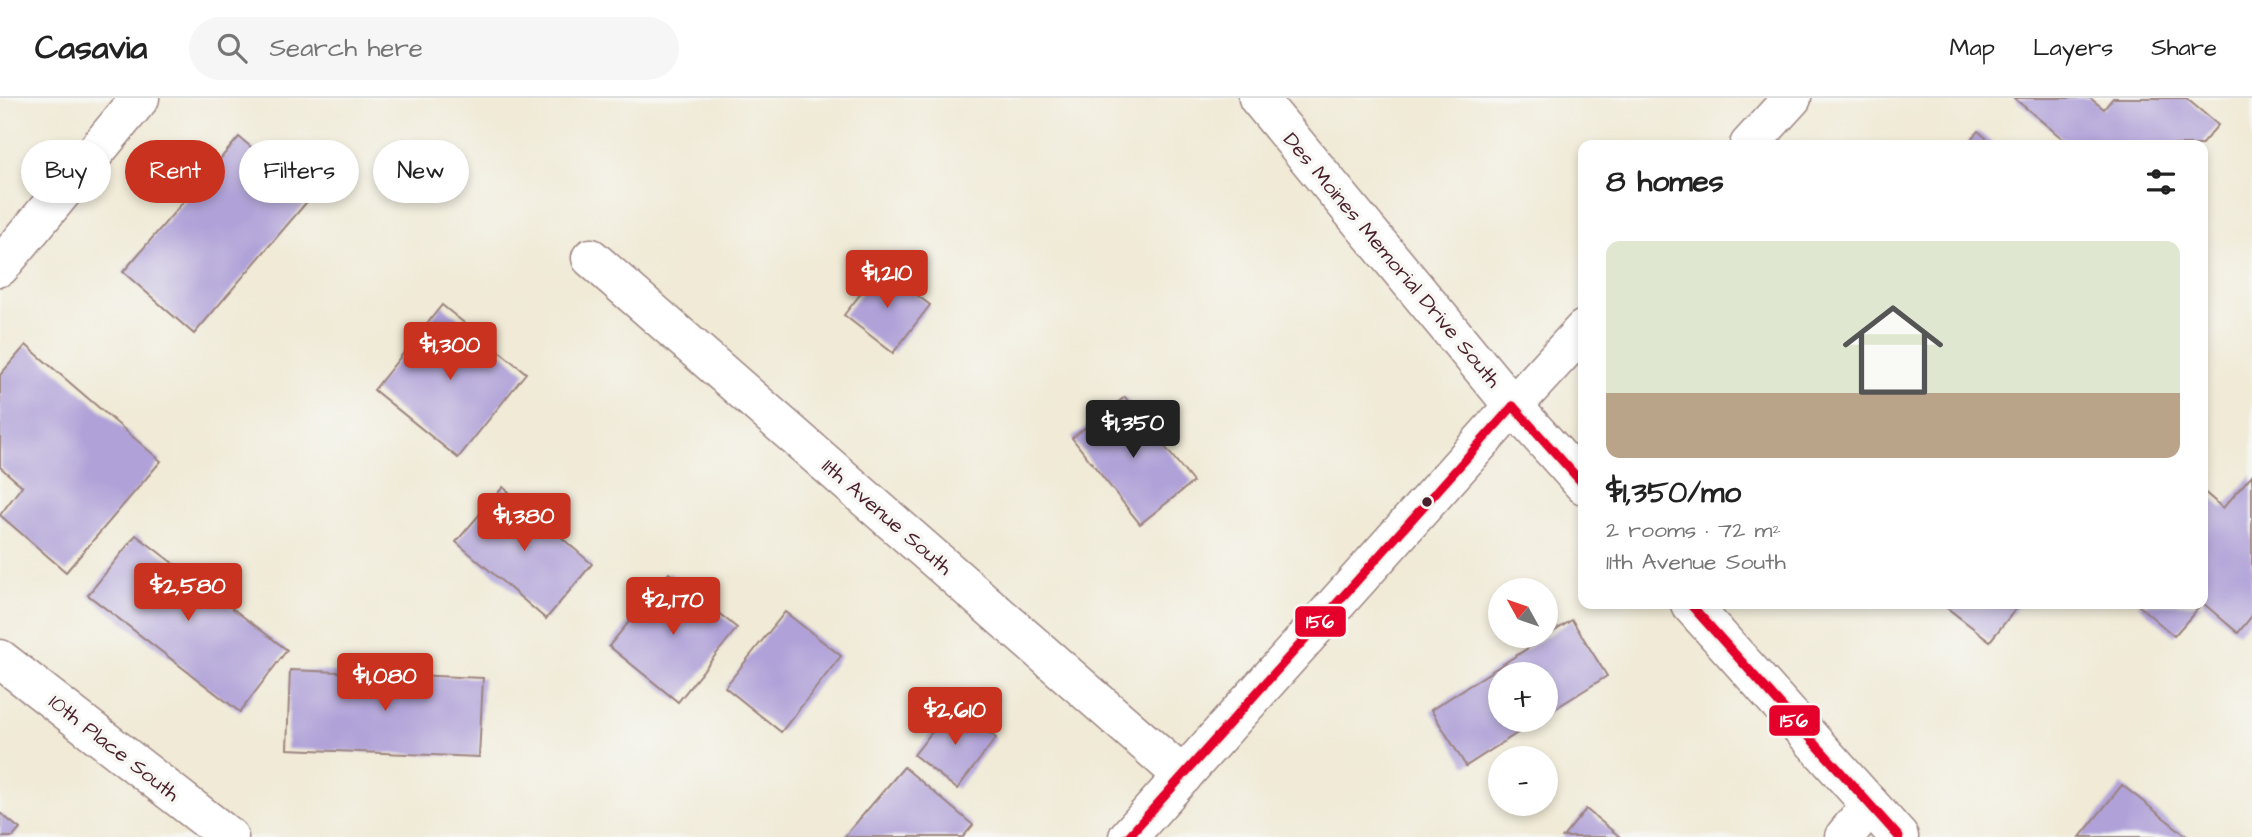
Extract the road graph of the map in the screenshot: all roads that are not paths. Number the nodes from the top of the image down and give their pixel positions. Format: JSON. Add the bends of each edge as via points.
{"nodes":[{"id":1,"x":140,"y":98,"type":"edge"},
{"id":2,"x":1258,"y":98,"type":"edge"},
{"id":3,"x":1792,"y":98,"type":"edge"},
{"id":4,"x":1754,"y":140,"type":"edge"},
{"id":5,"x":591,"y":258,"type":"dead end"},
{"id":6,"x":0,"y":267,"type":"edge"},
{"id":7,"x":1578,"y":336,"type":"edge"},
{"id":8,"x":1513,"y":406,"type":"junction"},
{"id":9,"x":1578,"y":478,"type":"edge"},
{"id":10,"x":1694,"y":609,"type":"edge"},
{"id":11,"x":0,"y":659,"type":"edge"},
{"id":12,"x":1183,"y":776,"type":"junction"},
{"id":13,"x":1870,"y":805,"type":"junction"},
{"id":14,"x":229,"y":837,"type":"edge"},
{"id":15,"x":1129,"y":837,"type":"edge"},
{"id":16,"x":1844,"y":837,"type":"edge"},
{"id":17,"x":1899,"y":837,"type":"edge"}],
"edges":[{"from":1,"to":6,"type":"street"},
{"from":2,"to":8,"type":"street","name":"Des Moines Memorial Drive South"},
{"from":3,"to":4,"type":"street"},
{"from":5,"to":12,"type":"street","name":"11th Avenue South"},
{"from":7,"to":8,"type":"street"},
{"from":8,"to":9,"type":"street","name":"Des Moines Memorial Drive South"},
{"from":8,"to":12,"type":"street"},
{"from":10,"to":13,"type":"street"},
{"from":11,"to":14,"type":"street","name":"10th Place South"},
{"from":12,"to":15,"type":"street"},
{"from":13,"to":16,"type":"street"},
{"from":13,"to":17,"type":"street"}]}
